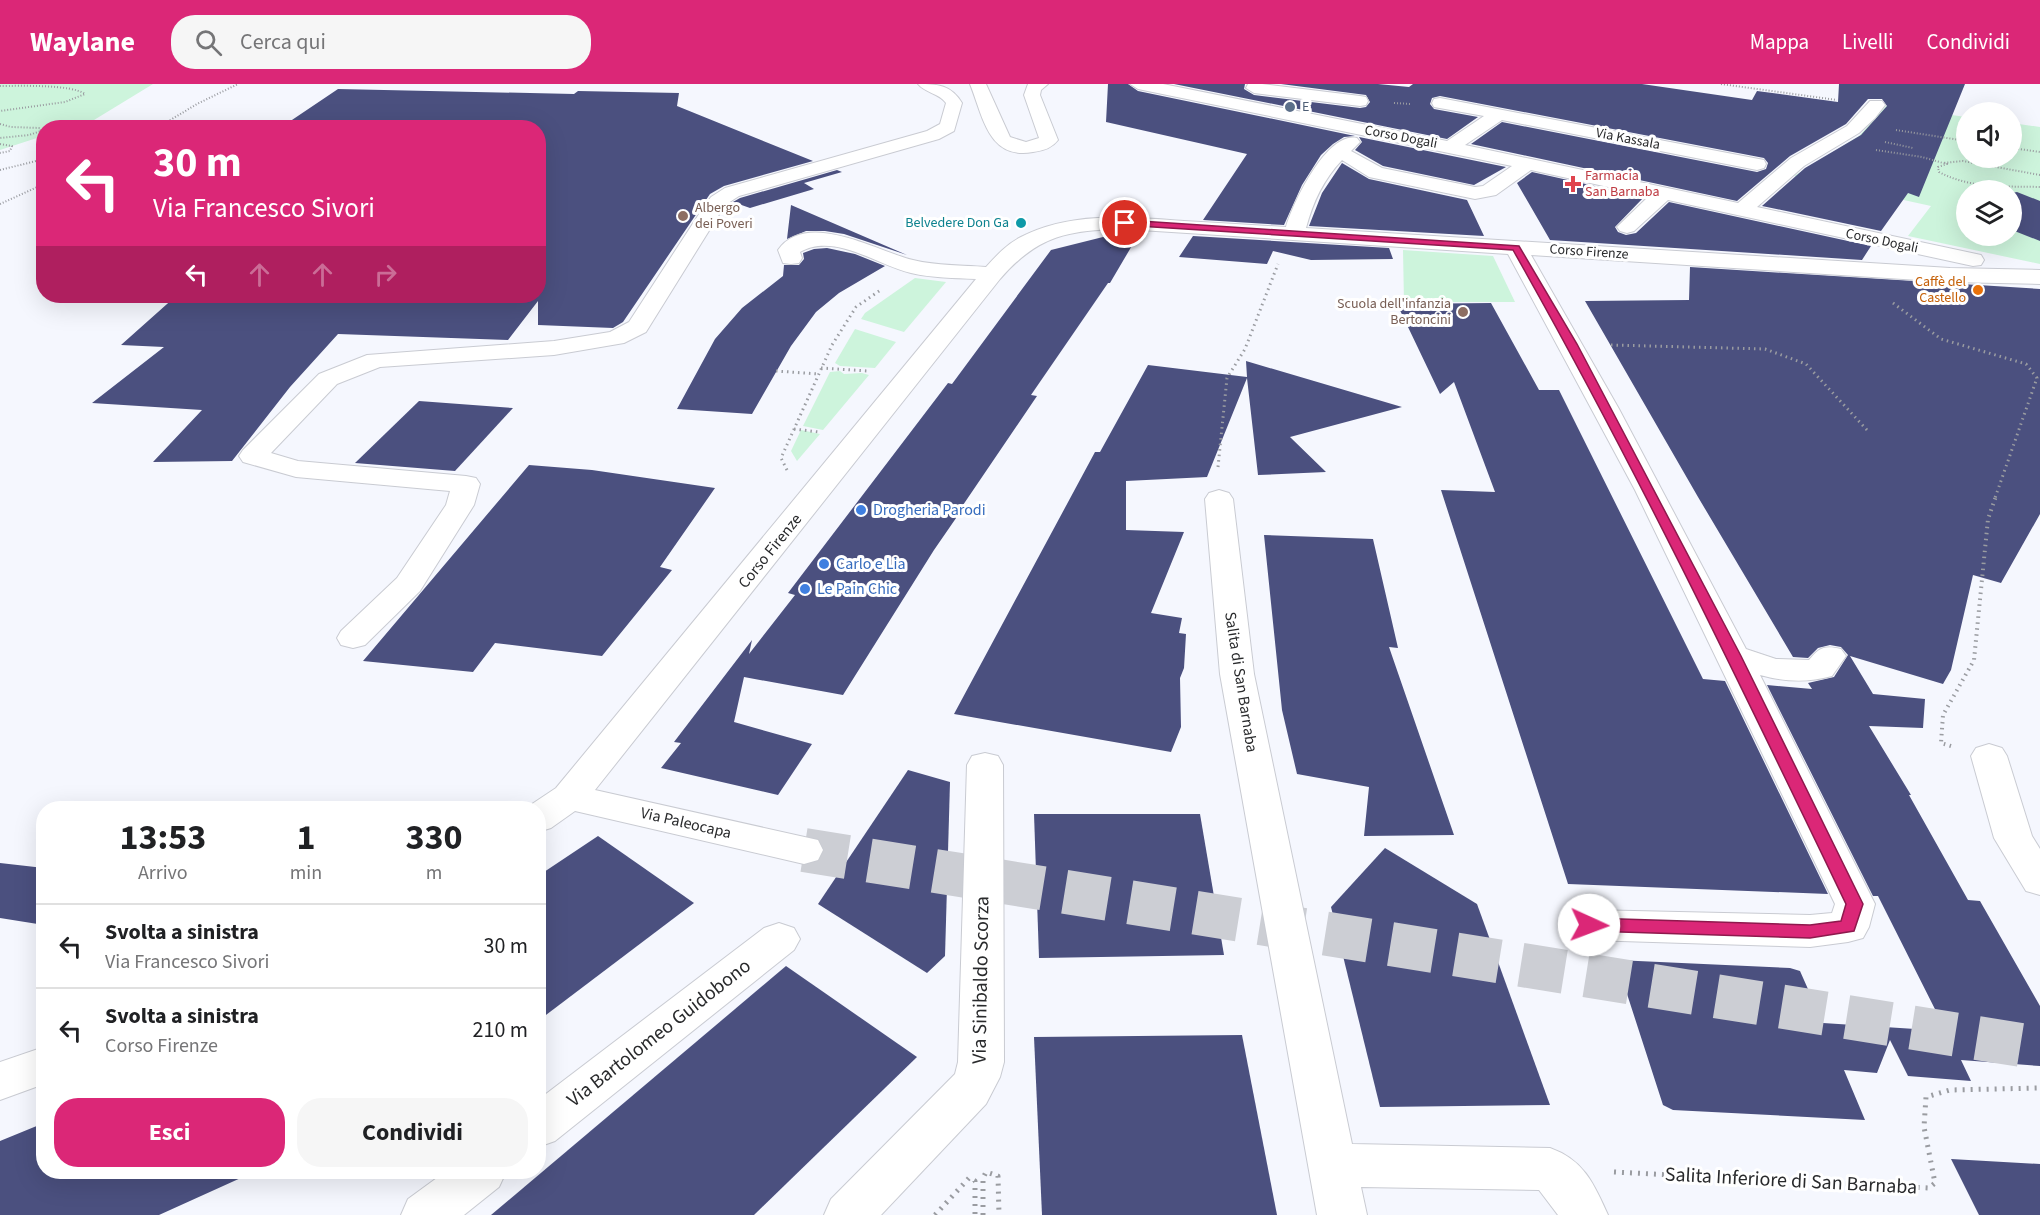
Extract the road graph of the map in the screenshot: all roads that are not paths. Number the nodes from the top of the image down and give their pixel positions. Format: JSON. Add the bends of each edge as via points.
{"nodes":[{"id":1,"x":926,"y":84,"type":"edge"},
{"id":2,"x":978,"y":84,"type":"edge"},
{"id":3,"x":1214,"y":84,"type":"edge"},
{"id":4,"x":1036,"y":85,"type":"edge"},
{"id":5,"x":1159,"y":86,"type":"edge"},
{"id":6,"x":1440,"y":103,"type":"dead end"},
{"id":7,"x":1876,"y":105,"type":"road end"},
{"id":8,"x":1499,"y":114,"type":"junction"},
{"id":9,"x":1340,"y":125,"type":"junction"},
{"id":10,"x":1658,"y":128,"type":"dead end"},
{"id":11,"x":1640,"y":141,"type":"junction"},
{"id":12,"x":1450,"y":147,"type":"junction"},
{"id":13,"x":1527,"y":164,"type":"junction"},
{"id":14,"x":1757,"y":164,"type":"dead end"},
{"id":15,"x":1663,"y":194,"type":"junction"},
{"id":16,"x":1742,"y":211,"type":"junction"},
{"id":17,"x":1627,"y":226,"type":"dead end"},
{"id":18,"x":1294,"y":234,"type":"junction"},
{"id":19,"x":1516,"y":248,"type":"junction"},
{"id":20,"x":791,"y":258,"type":"dead end"},
{"id":21,"x":992,"y":274,"type":"junction"},
{"id":22,"x":2035,"y":276,"type":"edge"},
{"id":23,"x":1219,"y":499,"type":"road end"},
{"id":24,"x":352,"y":638,"type":"dead end"},
{"id":25,"x":1734,"y":656,"type":"junction"},
{"id":26,"x":1829,"y":656,"type":"dead end"},
{"id":27,"x":1989,"y":756,"type":"road end"},
{"id":28,"x":985,"y":765,"type":"dead end"},
{"id":29,"x":569,"y":797,"type":"junction"},
{"id":30,"x":546,"y":813,"type":"edge"},
{"id":31,"x":804,"y":850,"type":"tunnel mouth"},
{"id":32,"x":2040,"y":880,"type":"edge"},
{"id":33,"x":1589,"y":925,"type":"dead end"},
{"id":34,"x":779,"y":939,"type":"dead end"},
{"id":35,"x":36,"y":1068,"type":"edge"},
{"id":36,"x":0,"y":1081,"type":"edge"},
{"id":37,"x":546,"y":1121,"type":"edge"},
{"id":38,"x":1332,"y":1165,"type":"junction"},
{"id":39,"x":473,"y":1179,"type":"edge"},
{"id":40,"x":426,"y":1215,"type":"edge"},
{"id":41,"x":849,"y":1215,"type":"edge"},
{"id":42,"x":1342,"y":1215,"type":"edge"},
{"id":43,"x":1582,"y":1215,"type":"edge"}],
"edges":[{"from":1,"to":24,"type":"street","via":[[949,95],[954,103],[948,127],[933,135],[732,192],[710,212],[638,327],[616,339],[554,348],[376,360],[328,379],[254,456],[296,469],[466,484],[460,505],[409,584]]},
{"from":2,"to":4,"type":"street","via":[[1002,140],[1022,147],[1043,145],[1049,140],[1032,95]]},
{"from":3,"to":9,"type":"street","via":[[1360,101]]},
{"from":5,"to":9,"type":"street","name":"Corso Dogali"},
{"from":6,"to":8,"type":"street","name":"Via Kassala"},
{"from":7,"to":16,"type":"street","via":[[1867,120],[1805,157]]},
{"from":8,"to":11,"type":"street","name":"Via Kassala"},
{"from":8,"to":12,"type":"street"},
{"from":9,"to":12,"type":"street","name":"Corso Dogali"},
{"from":10,"to":11,"type":"street"},
{"from":11,"to":14,"type":"street","name":"Via Kassala"},
{"from":12,"to":13,"type":"street","name":"Corso Dogali"},
{"from":13,"to":15,"type":"street","name":"Corso Dogali"},
{"from":13,"to":18,"type":"street","via":[[1489,191],[1475,193],[1376,173],[1351,157],[1345,147],[1309,189],[1297,214]]},
{"from":15,"to":16,"type":"street","name":"Corso Dogali"},
{"from":15,"to":17,"type":"street"},
{"from":16,"to":22,"type":"street","name":"Corso Dogali"},
{"from":18,"to":19,"type":"street","name":"Corso Firenze"},
{"from":18,"to":21,"type":"street","name":"Corso Firenze","via":[[1125,223],[1091,225],[1033,239],[1013,251]]},
{"from":19,"to":22,"type":"street","name":"Corso Firenze","via":[[1950,275]]},
{"from":19,"to":25,"type":"street","via":[[1572,344]]},
{"from":20,"to":21,"type":"street","via":[[789,250],[798,242],[819,238],[839,241],[906,266]]},
{"from":21,"to":29,"type":"street","name":"Corso Firenze"},
{"from":23,"to":38,"type":"street","name":"Salita di San Barnaba","via":[[1237,674]]},
{"from":25,"to":26,"type":"street","via":[[1767,668],[1804,672],[1820,669]]},
{"from":25,"to":33,"type":"street","via":[[1855,904],[1848,927],[1810,931]]},
{"from":27,"to":32,"type":"street","via":[[2013,838]]},
{"from":28,"to":41,"type":"street","name":"Via Sinibaldo Scorza","via":[[981,1062],[977,1077],[970,1090]]},
{"from":29,"to":30,"type":"street","name":"Corso Firenze"},
{"from":29,"to":31,"type":"street","name":"Via Paleocapa"},
{"from":34,"to":37,"type":"street","name":"Via Bartolomeo Guidobono"},
{"from":35,"to":36,"type":"street"},
{"from":38,"to":42,"type":"street","name":"Salita di San Barnaba"},
{"from":38,"to":43,"type":"street","via":[[1550,1169],[1566,1183]]},
{"from":39,"to":40,"type":"street"}]}
